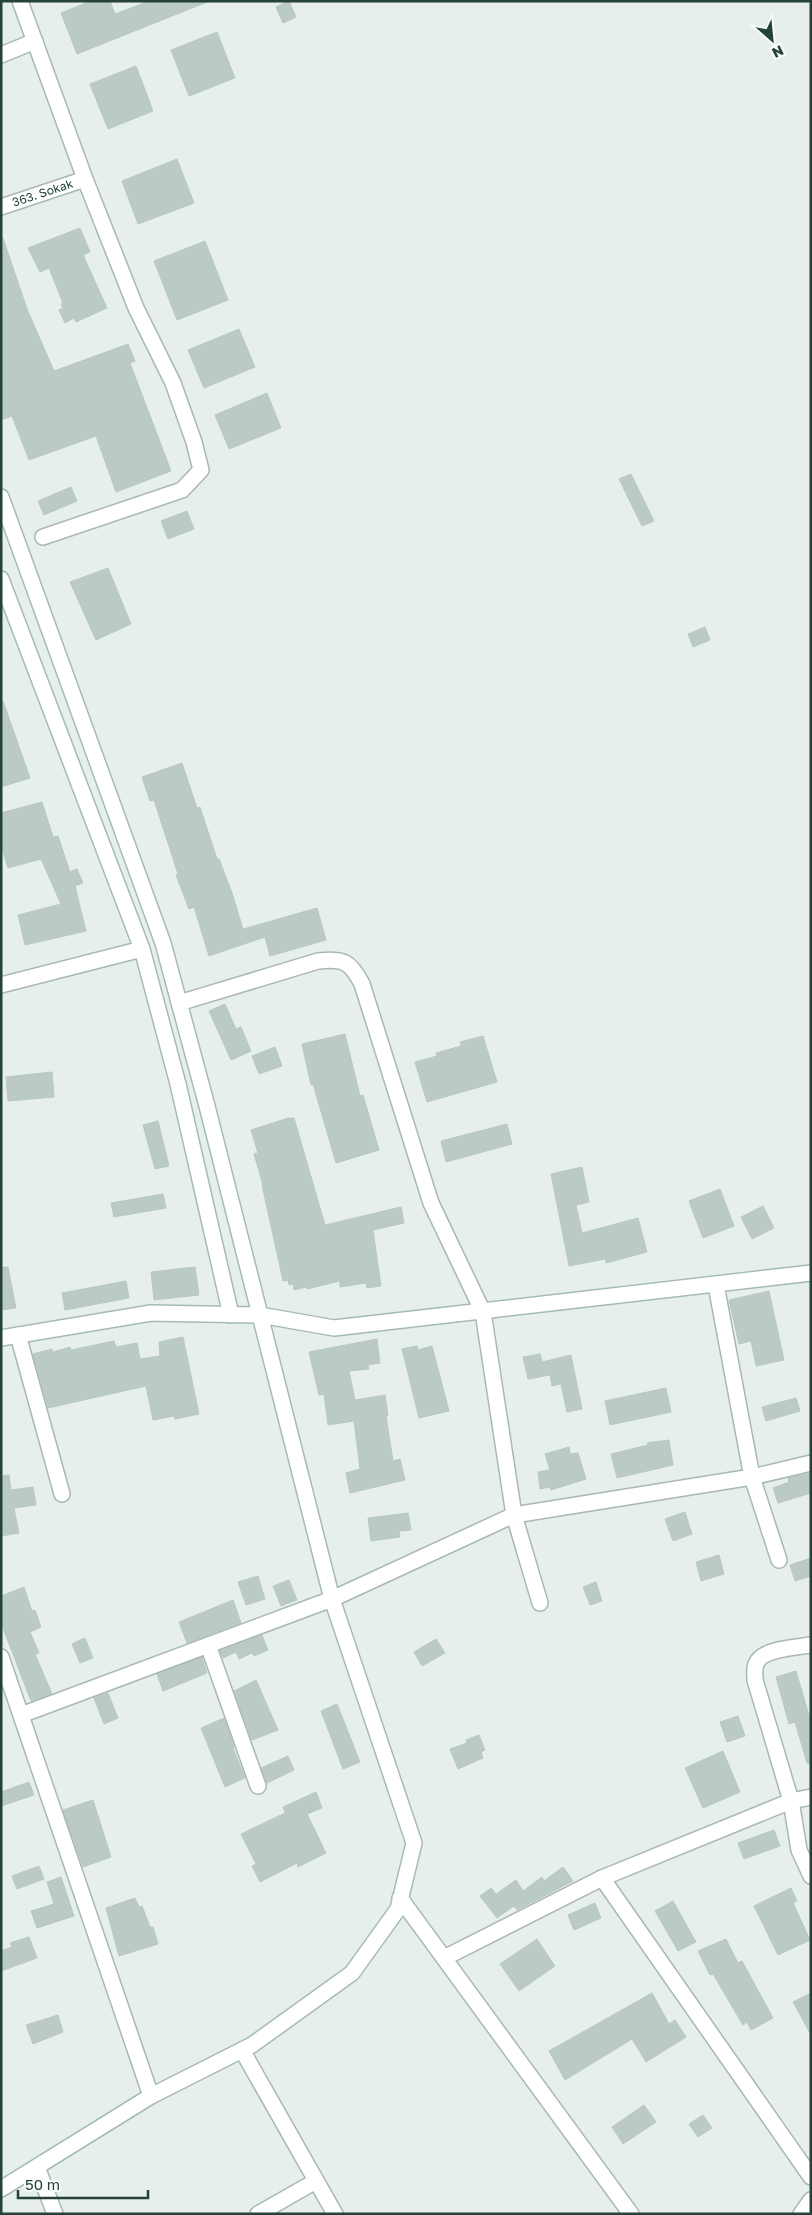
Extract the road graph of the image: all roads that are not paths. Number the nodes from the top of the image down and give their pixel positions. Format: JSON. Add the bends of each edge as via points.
{"nodes":[{"id":1,"x":20,"y":1,"type":"edge"},
{"id":2,"x":35,"y":41,"type":"junction"},
{"id":3,"x":1,"y":55,"type":"edge"},
{"id":4,"x":85,"y":180,"type":"junction"},
{"id":5,"x":1,"y":207,"type":"edge"},
{"id":6,"x":1,"y":497,"type":"edge"},
{"id":7,"x":43,"y":537,"type":"dead end"},
{"id":8,"x":1,"y":579,"type":"edge"},
{"id":9,"x":142,"y":949,"type":"junction"},
{"id":10,"x":1,"y":985,"type":"edge"},
{"id":11,"x":179,"y":1003,"type":"junction"},
{"id":12,"x":811,"y":1274,"type":"edge"},
{"id":13,"x":716,"y":1285,"type":"junction"},
{"id":14,"x":483,"y":1312,"type":"junction"},
{"id":15,"x":231,"y":1315,"type":"junction"},
{"id":16,"x":260,"y":1315,"type":"junction"},
{"id":17,"x":18,"y":1335,"type":"junction"},
{"id":18,"x":1,"y":1338,"type":"edge"},
{"id":19,"x":811,"y":1463,"type":"edge"},
{"id":20,"x":752,"y":1477,"type":"junction"},
{"id":21,"x":62,"y":1494,"type":"dead end"},
{"id":22,"x":514,"y":1515,"type":"junction"},
{"id":23,"x":779,"y":1560,"type":"dead end"},
{"id":24,"x":332,"y":1599,"type":"junction"},
{"id":25,"x":540,"y":1603,"type":"dead end"},
{"id":26,"x":208,"y":1645,"type":"junction"},
{"id":27,"x":811,"y":1645,"type":"edge"},
{"id":28,"x":1,"y":1657,"type":"edge"},
{"id":29,"x":21,"y":1715,"type":"junction"},
{"id":30,"x":258,"y":1786,"type":"dead end"},
{"id":31,"x":811,"y":1797,"type":"edge"},
{"id":32,"x":791,"y":1801,"type":"junction"},
{"id":33,"x":811,"y":1876,"type":"edge"},
{"id":34,"x":602,"y":1878,"type":"junction"},
{"id":35,"x":400,"y":1898,"type":"junction"},
{"id":36,"x":444,"y":1958,"type":"junction"},
{"id":37,"x":242,"y":2050,"type":"junction"},
{"id":38,"x":151,"y":2096,"type":"junction"},
{"id":39,"x":37,"y":2167,"type":"junction"},
{"id":40,"x":811,"y":2177,"type":"edge"},
{"id":41,"x":316,"y":2181,"type":"junction"},
{"id":42,"x":1,"y":2189,"type":"edge"},
{"id":43,"x":811,"y":2200,"type":"edge"},
{"id":44,"x":55,"y":2214,"type":"edge"},
{"id":45,"x":258,"y":2214,"type":"edge"},
{"id":46,"x":335,"y":2214,"type":"edge"},
{"id":47,"x":631,"y":2214,"type":"edge"},
{"id":48,"x":801,"y":2214,"type":"edge"}],
"edges":[{"from":1,"to":2,"type":"street"},
{"from":2,"to":3,"type":"street"},
{"from":2,"to":4,"type":"street"},
{"from":4,"to":5,"type":"street","name":"363. Sokak"},
{"from":4,"to":7,"type":"street","via":[[136,308],[173,383],[202,470],[182,490]]},
{"from":6,"to":11,"type":"street","via":[[163,943]]},
{"from":8,"to":9,"type":"street"},
{"from":9,"to":10,"type":"street"},
{"from":9,"to":15,"type":"street","via":[[178,1084]]},
{"from":11,"to":14,"type":"street","via":[[318,961],[336,958],[353,967],[362,984],[431,1203]]},
{"from":11,"to":16,"type":"street"},
{"from":12,"to":13,"type":"street"},
{"from":13,"to":14,"type":"street"},
{"from":13,"to":20,"type":"street"},
{"from":14,"to":16,"type":"street","via":[[334,1328]]},
{"from":14,"to":22,"type":"street"},
{"from":15,"to":16,"type":"street"},
{"from":15,"to":17,"type":"street","via":[[151,1313]]},
{"from":16,"to":24,"type":"street"},
{"from":17,"to":18,"type":"street"},
{"from":17,"to":21,"type":"street"},
{"from":19,"to":20,"type":"street"},
{"from":20,"to":22,"type":"street"},
{"from":20,"to":23,"type":"street"},
{"from":22,"to":24,"type":"street"},
{"from":22,"to":25,"type":"street"},
{"from":24,"to":26,"type":"street"},
{"from":24,"to":35,"type":"street","via":[[414,1843]]},
{"from":26,"to":29,"type":"street"},
{"from":26,"to":30,"type":"street"},
{"from":27,"to":32,"type":"street","via":[[771,1652],[755,1665],[755,1680]]},
{"from":28,"to":29,"type":"street"},
{"from":29,"to":38,"type":"street"},
{"from":31,"to":32,"type":"street"},
{"from":32,"to":33,"type":"street","via":[[799,1850]]},
{"from":32,"to":34,"type":"street"},
{"from":34,"to":36,"type":"street"},
{"from":34,"to":40,"type":"street"},
{"from":35,"to":36,"type":"street"},
{"from":35,"to":37,"type":"street","via":[[398,1909],[352,1973]]},
{"from":36,"to":47,"type":"street"},
{"from":37,"to":38,"type":"street"},
{"from":37,"to":41,"type":"street"},
{"from":38,"to":39,"type":"street"},
{"from":39,"to":42,"type":"street"},
{"from":39,"to":44,"type":"street"},
{"from":41,"to":45,"type":"street"},
{"from":41,"to":46,"type":"street"},
{"from":43,"to":48,"type":"street"}]}
